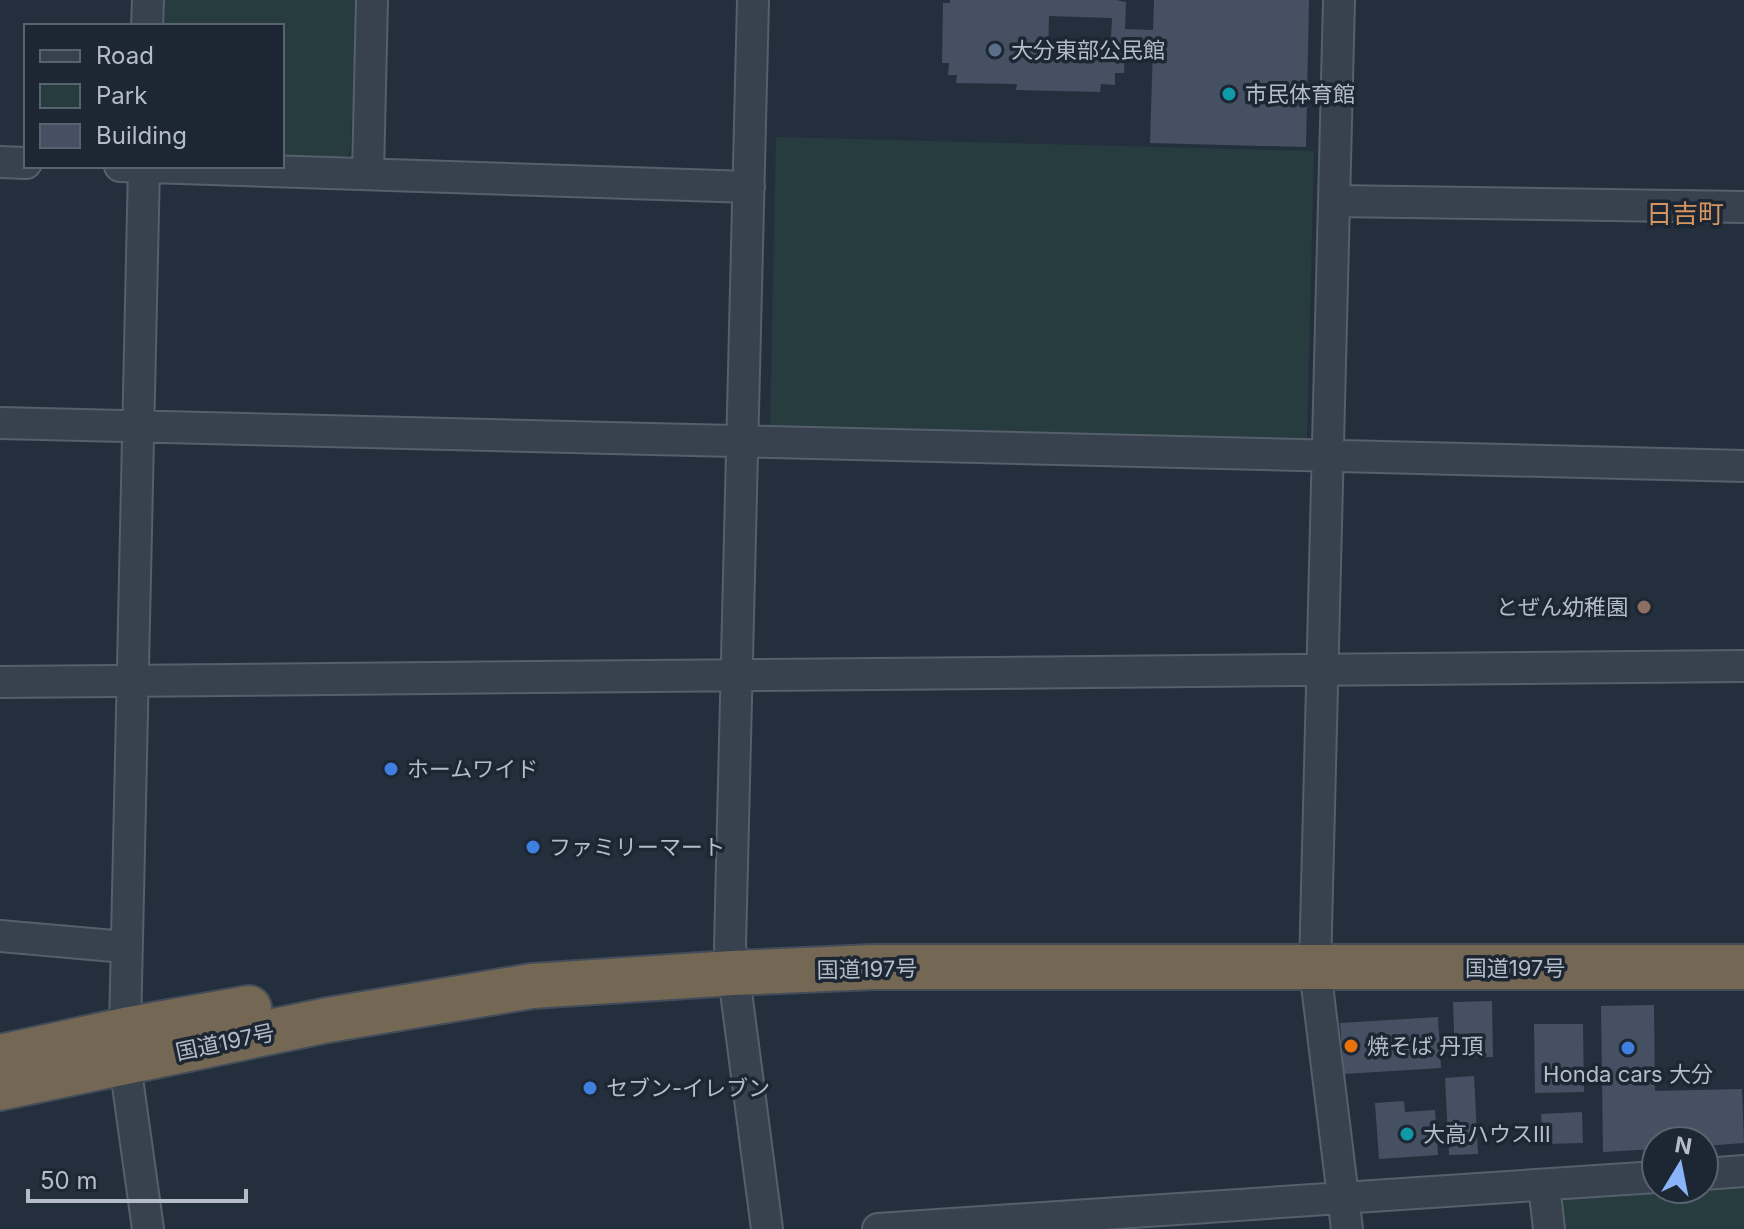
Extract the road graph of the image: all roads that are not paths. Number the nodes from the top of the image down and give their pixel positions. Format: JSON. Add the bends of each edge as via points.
{"nodes":[{"id":1,"x":148,"y":0,"type":"edge"},
{"id":2,"x":372,"y":0,"type":"edge"},
{"id":3,"x":753,"y":0,"type":"edge"},
{"id":4,"x":1339,"y":0,"type":"edge"},
{"id":5,"x":147,"y":24,"type":"edge"},
{"id":6,"x":0,"y":162,"type":"edge"},
{"id":7,"x":24,"y":163,"type":"edge"},
{"id":8,"x":144,"y":168,"type":"edge"},
{"id":9,"x":208,"y":168,"type":"edge"},
{"id":10,"x":368,"y":173,"type":"junction"},
{"id":11,"x":749,"y":187,"type":"junction"},
{"id":12,"x":1334,"y":201,"type":"junction"},
{"id":13,"x":1744,"y":207,"type":"edge"},
{"id":14,"x":0,"y":423,"type":"edge"},
{"id":15,"x":138,"y":426,"type":"junction"},
{"id":16,"x":742,"y":441,"type":"junction"},
{"id":17,"x":1328,"y":456,"type":"junction"},
{"id":18,"x":1744,"y":466,"type":"edge"},
{"id":19,"x":1744,"y":666,"type":"edge"},
{"id":20,"x":1324,"y":670,"type":"junction"},
{"id":21,"x":736,"y":675,"type":"junction"},
{"id":22,"x":131,"y":680,"type":"junction"},
{"id":23,"x":0,"y":682,"type":"edge"},
{"id":24,"x":0,"y":936,"type":"edge"},
{"id":25,"x":1744,"y":941,"type":"edge"},
{"id":26,"x":125,"y":947,"type":"junction"},
{"id":27,"x":1316,"y":956,"type":"junction"},
{"id":28,"x":731,"y":959,"type":"junction"},
{"id":29,"x":1744,"y":967,"type":"edge"},
{"id":30,"x":125,"y":1047,"type":"junction"},
{"id":31,"x":0,"y":1057,"type":"edge"},
{"id":32,"x":0,"y":1088,"type":"edge"},
{"id":33,"x":1744,"y":1171,"type":"edge"},
{"id":34,"x":1720,"y":1173,"type":"edge"},
{"id":35,"x":1640,"y":1178,"type":"edge"},
{"id":36,"x":1544,"y":1185,"type":"junction"},
{"id":37,"x":1342,"y":1198,"type":"junction"},
{"id":38,"x":148,"y":1229,"type":"edge"},
{"id":39,"x":767,"y":1229,"type":"edge"},
{"id":40,"x":878,"y":1229,"type":"edge"},
{"id":41,"x":1347,"y":1229,"type":"edge"},
{"id":42,"x":1549,"y":1229,"type":"edge"}],
"edges":[{"from":1,"to":5,"type":"street"},
{"from":2,"to":10,"type":"street"},
{"from":3,"to":11,"type":"street"},
{"from":4,"to":12,"type":"street"},
{"from":6,"to":7,"type":"street"},
{"from":8,"to":15,"type":"street"},
{"from":9,"to":10,"type":"street"},
{"from":10,"to":11,"type":"street"},
{"from":11,"to":16,"type":"street"},
{"from":12,"to":13,"type":"street"},
{"from":12,"to":17,"type":"street"},
{"from":14,"to":15,"type":"street"},
{"from":15,"to":16,"type":"street"},
{"from":15,"to":22,"type":"street"},
{"from":16,"to":17,"type":"street"},
{"from":16,"to":21,"type":"street"},
{"from":17,"to":18,"type":"street"},
{"from":17,"to":20,"type":"street"},
{"from":19,"to":20,"type":"street"},
{"from":20,"to":21,"type":"street"},
{"from":20,"to":27,"type":"street"},
{"from":21,"to":22,"type":"street"},
{"from":21,"to":28,"type":"street"},
{"from":22,"to":23,"type":"street"},
{"from":22,"to":26,"type":"street"},
{"from":24,"to":26,"type":"street"},
{"from":25,"to":27,"type":"highway","name":"国道197号"},
{"from":26,"to":30,"type":"street"},
{"from":27,"to":28,"type":"highway","name":"国道197号"},
{"from":27,"to":29,"type":"highway","name":"国道197号"},
{"from":27,"to":37,"type":"street"},
{"from":28,"to":30,"type":"highway","name":"国道197号","via":[[519,962],[401,980]]},
{"from":28,"to":39,"type":"street"},
{"from":30,"to":31,"type":"highway","name":"国道197号"},
{"from":30,"to":32,"type":"highway","name":"国道197号"},
{"from":30,"to":38,"type":"street"},
{"from":33,"to":34,"type":"street"},
{"from":35,"to":36,"type":"street"},
{"from":36,"to":37,"type":"street"},
{"from":36,"to":42,"type":"street"},
{"from":37,"to":40,"type":"street"},
{"from":37,"to":41,"type":"street"}]}
